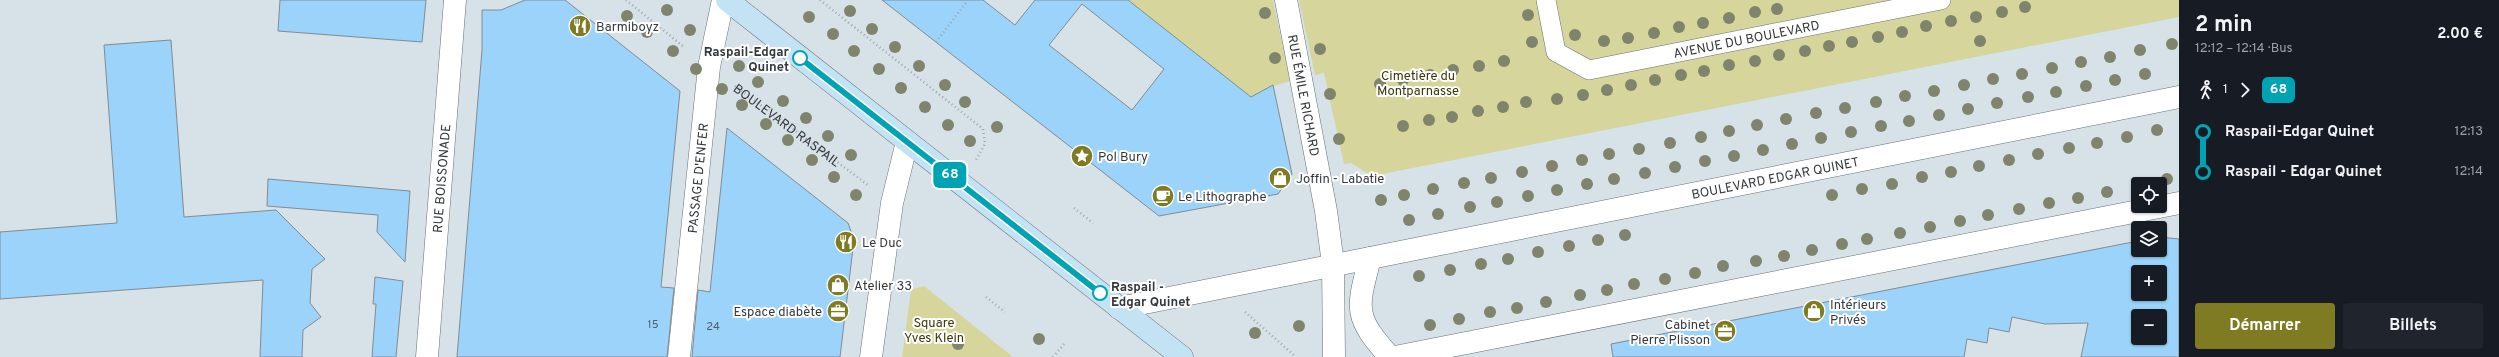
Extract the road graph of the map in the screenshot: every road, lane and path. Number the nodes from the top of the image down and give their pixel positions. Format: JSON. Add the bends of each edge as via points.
{"nodes":[{"id":1,"x":455,"y":0,"type":"edge"},
{"id":2,"x":626,"y":0,"type":"edge"},
{"id":3,"x":723,"y":0,"type":"edge"},
{"id":4,"x":727,"y":0,"type":"edge"},
{"id":5,"x":820,"y":0,"type":"edge"},
{"id":6,"x":968,"y":0,"type":"edge"},
{"id":7,"x":1286,"y":0,"type":"edge"},
{"id":8,"x":1546,"y":0,"type":"edge"},
{"id":9,"x":1942,"y":0,"type":"edge"},
{"id":10,"x":936,"y":42,"type":"dead end"},
{"id":11,"x":709,"y":67,"type":"junction"},
{"id":12,"x":2179,"y":97,"type":"edge"},
{"id":13,"x":907,"y":142,"type":"junction"},
{"id":14,"x":963,"y":185,"type":"junction"},
{"id":15,"x":892,"y":203,"type":"junction"},
{"id":16,"x":2179,"y":203,"type":"edge"},
{"id":17,"x":1074,"y":208,"type":"dead end"},
{"id":18,"x":1093,"y":222,"type":"dead end"},
{"id":19,"x":1370,"y":258,"type":"junction"},
{"id":20,"x":1333,"y":264,"type":"junction"},
{"id":21,"x":986,"y":297,"type":"dead end"},
{"id":22,"x":1239,"y":306,"type":"dead end"},
{"id":23,"x":1119,"y":308,"type":"junction"},
{"id":24,"x":1005,"y":312,"type":"dead end"},
{"id":25,"x":1064,"y":344,"type":"dead end"},
{"id":26,"x":427,"y":357,"type":"edge"},
{"id":27,"x":679,"y":357,"type":"edge"},
{"id":28,"x":871,"y":357,"type":"edge"},
{"id":29,"x":1053,"y":357,"type":"edge"},
{"id":30,"x":1182,"y":357,"type":"edge"},
{"id":31,"x":1296,"y":357,"type":"edge"},
{"id":32,"x":1334,"y":357,"type":"edge"},
{"id":33,"x":1390,"y":357,"type":"edge"},
{"id":34,"x":1395,"y":357,"type":"edge"}],
"edges":[{"from":1,"to":26,"type":"street","name":"RUE BOISSONADE"},
{"from":2,"to":11,"type":"path","name":"BOULEVARD RASPAIL"},
{"from":3,"to":11,"type":"street","name":"PASSAGE D'ENFER"},
{"from":4,"to":13,"type":"main road"},
{"from":5,"to":14,"type":"path","via":[[983,129],[985,144]]},
{"from":6,"to":10,"type":"path"},
{"from":7,"to":20,"type":"street","name":"RUE ÉMILE RICHARD","via":[[1326,211]]},
{"from":8,"to":9,"type":"lane","name":"AVENUE DU BOULEVARD","via":[[1556,52],[1589,70]]},
{"from":11,"to":15,"type":"path","name":"BOULEVARD RASPAIL"},
{"from":11,"to":27,"type":"street","name":"PASSAGE D'ENFER"},
{"from":12,"to":19,"type":"street","name":"BOULEVARD EDGAR QUINET"},
{"from":13,"to":14,"type":"main road"},
{"from":13,"to":15,"type":"street"},
{"from":14,"to":23,"type":"main road"},
{"from":15,"to":28,"type":"street"},
{"from":16,"to":34,"type":"street"},
{"from":17,"to":18,"type":"path"},
{"from":19,"to":20,"type":"street","name":"BOULEVARD EDGAR QUINET"},
{"from":19,"to":33,"type":"street","via":[[1362,291],[1361,310],[1365,327]]},
{"from":20,"to":23,"type":"street","name":"BOULEVARD EDGAR QUINET"},
{"from":20,"to":32,"type":"street","name":"RUE ÉMILE RICHARD"},
{"from":21,"to":24,"type":"path"},
{"from":22,"to":31,"type":"path"},
{"from":23,"to":30,"type":"main road"},
{"from":25,"to":29,"type":"path"}]}
